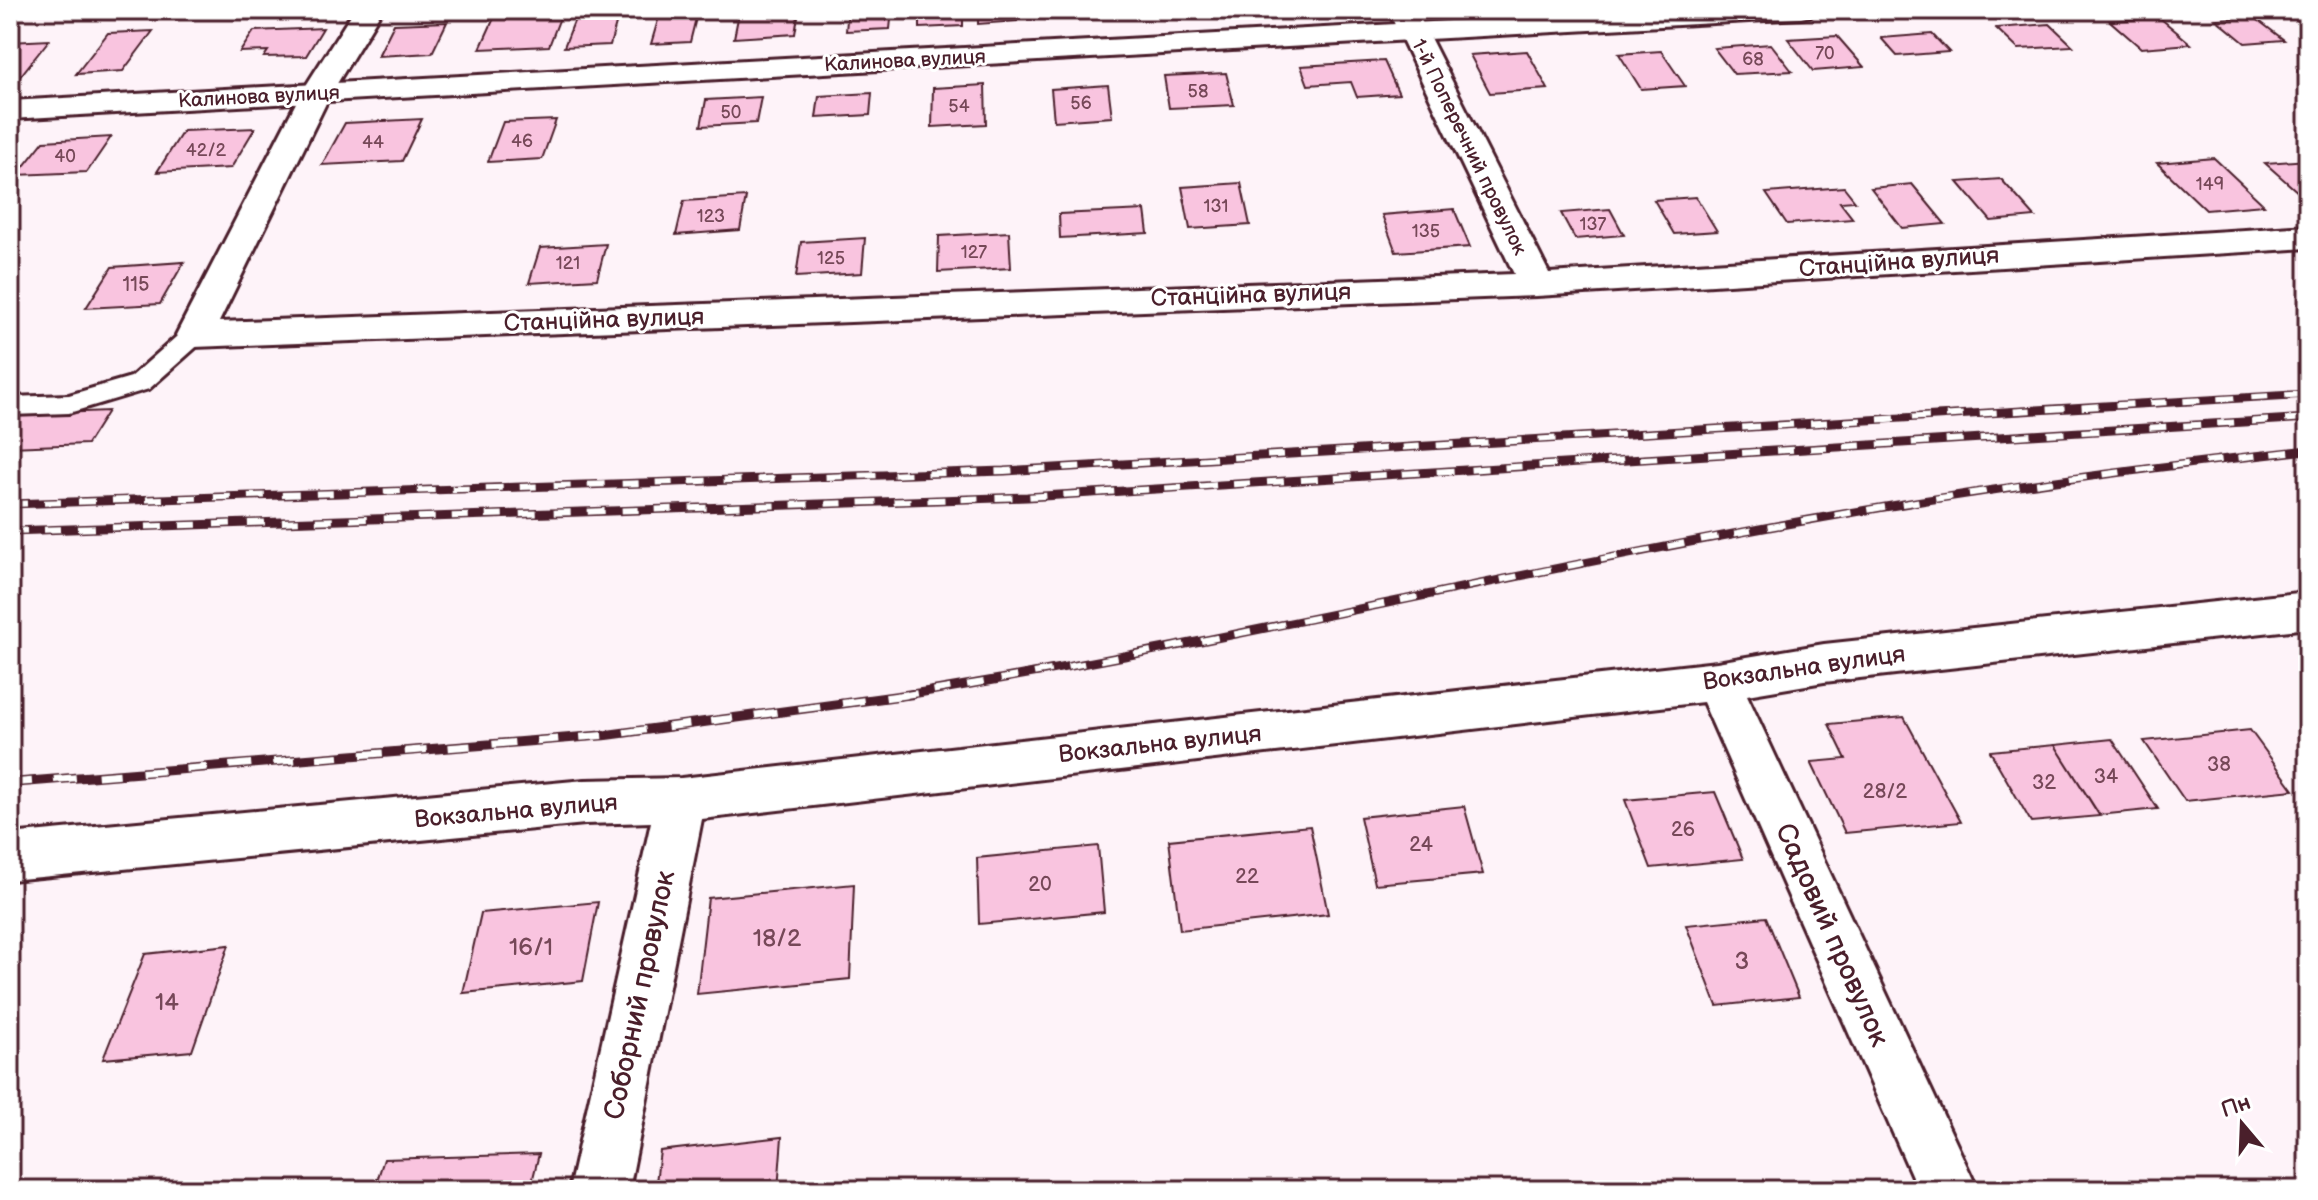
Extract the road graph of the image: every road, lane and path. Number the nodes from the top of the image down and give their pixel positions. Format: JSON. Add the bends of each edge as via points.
{"nodes":[{"id":1,"x":368,"y":10,"type":"edge"},
{"id":2,"x":1801,"y":10,"type":"edge"},
{"id":3,"x":1407,"y":21,"type":"edge"},
{"id":4,"x":315,"y":95,"type":"junction"},
{"id":5,"x":10,"y":110,"type":"edge"},
{"id":6,"x":2308,"y":237,"type":"edge"},
{"id":7,"x":1537,"y":285,"type":"junction"},
{"id":8,"x":194,"y":335,"type":"junction"},
{"id":9,"x":10,"y":406,"type":"edge"},
{"id":10,"x":2308,"y":610,"type":"edge"},
{"id":11,"x":1717,"y":681,"type":"junction"},
{"id":12,"x":681,"y":800,"type":"junction"},
{"id":13,"x":10,"y":857,"type":"edge"},
{"id":14,"x":599,"y":1190,"type":"edge"},
{"id":15,"x":1948,"y":1190,"type":"edge"}],
"edges":[{"from":1,"to":4,"type":"street"},
{"from":2,"to":3,"type":"street","name":"Калинова вулиця"},
{"from":3,"to":4,"type":"street","name":"Калинова вулиця"},
{"from":3,"to":7,"type":"street","name":"1-й Поперечний провулок"},
{"from":4,"to":5,"type":"street","name":"Калинова вулиця"},
{"from":4,"to":8,"type":"street"},
{"from":6,"to":7,"type":"street","name":"Станційна вулиця"},
{"from":7,"to":8,"type":"street","name":"Станційна вулиця"},
{"from":8,"to":9,"type":"lane","via":[[140,383],[69,404]]},
{"from":10,"to":11,"type":"street","name":"Вокзальна вулиця","via":[[1824,663]]},
{"from":11,"to":12,"type":"street","name":"Вокзальна вулиця"},
{"from":11,"to":15,"type":"street","name":"Садовий провулок"},
{"from":12,"to":13,"type":"street","name":"Вокзальна вулиця","via":[[585,802]]},
{"from":12,"to":14,"type":"street","name":"Соборний провулок"}]}
